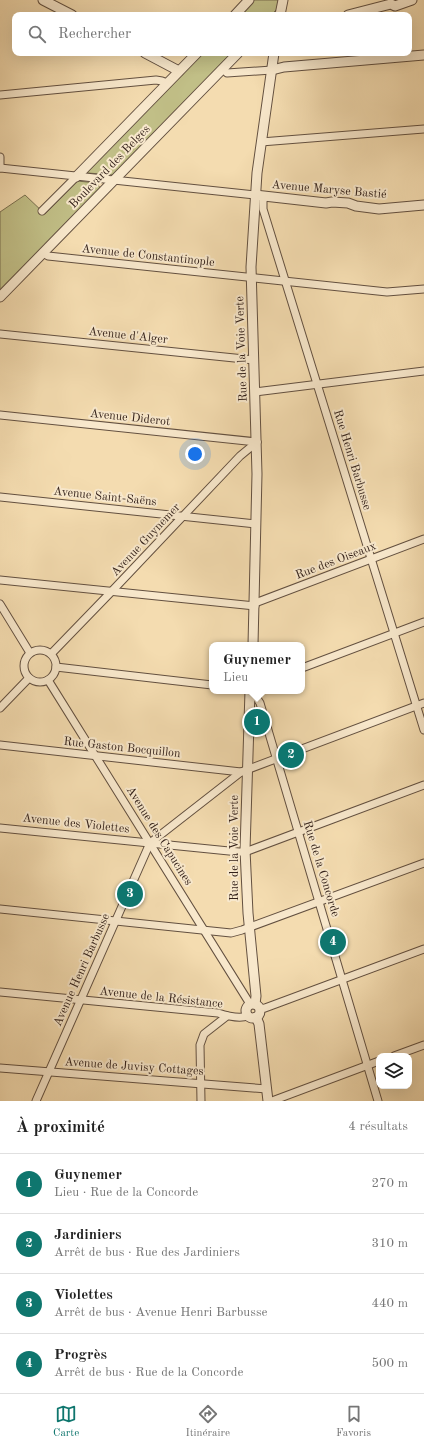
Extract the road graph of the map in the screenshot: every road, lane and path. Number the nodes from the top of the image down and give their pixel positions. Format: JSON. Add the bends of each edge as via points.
{"nodes":[{"id":1,"x":43,"y":0,"type":"edge"},
{"id":2,"x":250,"y":0,"type":"edge"},
{"id":3,"x":282,"y":0,"type":"edge"},
{"id":4,"x":412,"y":0,"type":"edge"},
{"id":5,"x":66,"y":12,"type":"edge"},
{"id":6,"x":238,"y":12,"type":"edge"},
{"id":7,"x":280,"y":12,"type":"edge"},
{"id":8,"x":360,"y":12,"type":"edge"},
{"id":9,"x":151,"y":56,"type":"edge"},
{"id":10,"x":194,"y":56,"type":"edge"},
{"id":11,"x":235,"y":56,"type":"edge"},
{"id":12,"x":274,"y":56,"type":"edge"},
{"id":13,"x":424,"y":56,"type":"edge"},
{"id":14,"x":223,"y":69,"type":"junction"},
{"id":15,"x":272,"y":70,"type":"junction"},
{"id":16,"x":179,"y":71,"type":"junction"},
{"id":17,"x":167,"y":83,"type":"junction"},
{"id":18,"x":0,"y":95,"type":"edge"},
{"id":19,"x":424,"y":129,"type":"edge"},
{"id":20,"x":261,"y":142,"type":"junction"},
{"id":21,"x":0,"y":157,"type":"edge"},
{"id":22,"x":0,"y":168,"type":"edge"},
{"id":23,"x":76,"y":176,"type":"junction"},
{"id":24,"x":114,"y":180,"type":"junction"},
{"id":25,"x":255,"y":195,"type":"junction"},
{"id":26,"x":265,"y":196,"type":"junction"},
{"id":27,"x":424,"y":206,"type":"edge"},
{"id":28,"x":42,"y":211,"type":"dead end"},
{"id":29,"x":43,"y":253,"type":"junction"},
{"id":30,"x":252,"y":278,"type":"junction"},
{"id":31,"x":286,"y":281,"type":"junction"},
{"id":32,"x":424,"y":289,"type":"edge"},
{"id":33,"x":0,"y":297,"type":"edge"},
{"id":34,"x":0,"y":334,"type":"edge"},
{"id":35,"x":254,"y":360,"type":"junction"},
{"id":36,"x":424,"y":372,"type":"edge"},
{"id":37,"x":318,"y":384,"type":"junction"},
{"id":38,"x":255,"y":392,"type":"junction"},
{"id":39,"x":0,"y":415,"type":"edge"},
{"id":40,"x":257,"y":442,"type":"junction"},
{"id":41,"x":0,"y":497,"type":"edge"},
{"id":42,"x":182,"y":517,"type":"junction"},
{"id":43,"x":256,"y":524,"type":"junction"},
{"id":44,"x":424,"y":539,"type":"edge"},
{"id":45,"x":371,"y":560,"type":"junction"},
{"id":46,"x":0,"y":580,"type":"edge"},
{"id":47,"x":112,"y":591,"type":"junction"},
{"id":48,"x":0,"y":604,"type":"edge"},
{"id":49,"x":255,"y":604,"type":"junction"},
{"id":50,"x":424,"y":622,"type":"edge"},
{"id":51,"x":394,"y":633,"type":"junction"},
{"id":52,"x":253,"y":642,"type":"edge"},
{"id":53,"x":30,"y":653,"type":"junction"},
{"id":54,"x":50,"y":654,"type":"junction"},
{"id":55,"x":56,"y":667,"type":"junction"},
{"id":56,"x":305,"y":667,"type":"edge"},
{"id":57,"x":29,"y":678,"type":"junction"},
{"id":58,"x":48,"y":680,"type":"junction"},
{"id":59,"x":209,"y":684,"type":"edge"},
{"id":60,"x":251,"y":694,"type":"edge"},
{"id":61,"x":253,"y":694,"type":"edge"},
{"id":62,"x":420,"y":705,"type":"edge"},
{"id":63,"x":0,"y":708,"type":"edge"},
{"id":64,"x":424,"y":730,"type":"edge"},
{"id":65,"x":0,"y":745,"type":"edge"},
{"id":66,"x":95,"y":756,"type":"junction"},
{"id":67,"x":276,"y":758,"type":"junction"},
{"id":68,"x":244,"y":770,"type":"junction"},
{"id":69,"x":424,"y":785,"type":"edge"},
{"id":70,"x":0,"y":828,"type":"edge"},
{"id":71,"x":298,"y":831,"type":"junction"},
{"id":72,"x":150,"y":843,"type":"junction"},
{"id":73,"x":245,"y":852,"type":"junction"},
{"id":74,"x":424,"y":863,"type":"edge"},
{"id":75,"x":319,"y":902,"type":"junction"},
{"id":76,"x":0,"y":909,"type":"edge"},
{"id":77,"x":116,"y":921,"type":"junction"},
{"id":78,"x":249,"y":928,"type":"junction"},
{"id":79,"x":205,"y":931,"type":"junction"},
{"id":80,"x":424,"y":949,"type":"edge"},
{"id":81,"x":342,"y":980,"type":"junction"},
{"id":82,"x":0,"y":992,"type":"edge"},
{"id":83,"x":81,"y":1000,"type":"junction"},
{"id":84,"x":254,"y":1010,"type":"junction"},
{"id":85,"x":227,"y":1016,"type":"junction"},
{"id":86,"x":424,"y":1045,"type":"edge"},
{"id":87,"x":402,"y":1053,"type":"edge"},
{"id":88,"x":376,"y":1062,"type":"edge"},
{"id":89,"x":368,"y":1065,"type":"junction"},
{"id":90,"x":0,"y":1068,"type":"edge"},
{"id":91,"x":50,"y":1072,"type":"junction"},
{"id":92,"x":201,"y":1083,"type":"junction"},
{"id":93,"x":267,"y":1089,"type":"junction"},
{"id":94,"x":36,"y":1101,"type":"edge"},
{"id":95,"x":201,"y":1101,"type":"edge"},
{"id":96,"x":268,"y":1101,"type":"edge"},
{"id":97,"x":272,"y":1101,"type":"edge"},
{"id":98,"x":378,"y":1101,"type":"edge"}],
"edges":[{"from":1,"to":5,"type":"street"},
{"from":2,"to":6,"type":"street"},
{"from":3,"to":7,"type":"street"},
{"from":4,"to":8,"type":"street","via":[[395,6],[391,4]]},
{"from":9,"to":16,"type":"street"},
{"from":10,"to":16,"type":"street","name":"Boulevard des Belges"},
{"from":11,"to":14,"type":"street","name":"Boulevard des Belges"},
{"from":12,"to":15,"type":"street","name":"Rue de la Voie Verte"},
{"from":13,"to":15,"type":"street"},
{"from":14,"to":15,"type":"street","via":[[227,73]]},
{"from":14,"to":24,"type":"street","name":"Boulevard des Belges"},
{"from":15,"to":20,"type":"street","name":"Rue de la Voie Verte"},
{"from":16,"to":17,"type":"street","name":"Boulevard des Belges"},
{"from":17,"to":18,"type":"street","via":[[156,80]]},
{"from":17,"to":23,"type":"street","name":"Boulevard des Belges"},
{"from":19,"to":20,"type":"street"},
{"from":20,"to":25,"type":"street","name":"Rue de la Voie Verte"},
{"from":21,"to":22,"type":"street"},
{"from":22,"to":23,"type":"street"},
{"from":23,"to":24,"type":"street"},
{"from":23,"to":28,"type":"street","name":"Boulevard des Belges"},
{"from":24,"to":25,"type":"street"},
{"from":24,"to":29,"type":"street","name":"Boulevard des Belges"},
{"from":25,"to":26,"type":"street","name":"Avenue Maryse Bastié"},
{"from":25,"to":30,"type":"street","name":"Rue de la Voie Verte"},
{"from":26,"to":27,"type":"street","name":"Avenue Maryse Bastié","via":[[379,208]]},
{"from":26,"to":31,"type":"street","name":"Rue Henri Barbusse","via":[[263,208]]},
{"from":29,"to":30,"type":"street","name":"Avenue de Constantinople","via":[[48,256]]},
{"from":29,"to":33,"type":"street","name":"Boulevard des Belges"},
{"from":30,"to":31,"type":"street","name":"Avenue de Constantinople"},
{"from":30,"to":35,"type":"street","name":"Rue de la Voie Verte"},
{"from":31,"to":32,"type":"street","name":"Avenue de Constantinople","via":[[388,292]]},
{"from":31,"to":37,"type":"street","name":"Rue Henri Barbusse"},
{"from":34,"to":35,"type":"street","name":"Avenue d'Alger"},
{"from":35,"to":38,"type":"street","name":"Rue de la Voie Verte"},
{"from":36,"to":37,"type":"street"},
{"from":37,"to":38,"type":"street"},
{"from":37,"to":45,"type":"street","name":"Rue Henri Barbusse"},
{"from":38,"to":40,"type":"street","name":"Rue de la Voie Verte"},
{"from":39,"to":40,"type":"street","name":"Avenue Diderot"},
{"from":40,"to":42,"type":"street","name":"Avenue Guynemer","via":[[240,456]]},
{"from":40,"to":43,"type":"street","name":"Rue de la Voie Verte"},
{"from":41,"to":42,"type":"street","name":"Avenue Saint-Saëns"},
{"from":42,"to":43,"type":"street","name":"Avenue Saint-Saëns"},
{"from":42,"to":47,"type":"street","name":"Avenue Guynemer"},
{"from":43,"to":49,"type":"street","name":"Rue de la Voie Verte"},
{"from":44,"to":45,"type":"street","name":"Rue des Oiseaux"},
{"from":45,"to":49,"type":"street","name":"Rue des Oiseaux"},
{"from":45,"to":51,"type":"street","name":"Rue Henri Barbusse"},
{"from":46,"to":47,"type":"street"},
{"from":47,"to":49,"type":"street"},
{"from":47,"to":54,"type":"street","name":"Avenue Guynemer"},
{"from":48,"to":53,"type":"street"},
{"from":49,"to":52,"type":"street","name":"Rue de la Voie Verte"},
{"from":50,"to":51,"type":"street"},
{"from":51,"to":56,"type":"street"},
{"from":51,"to":62,"type":"street","name":"Rue Henri Barbusse"},
{"from":53,"to":54,"type":"street","via":[[38,649]]},
{"from":53,"to":57,"type":"street","via":[[26,657],[24,667]]},
{"from":54,"to":55,"type":"street"},
{"from":55,"to":58,"type":"street"},
{"from":55,"to":59,"type":"street"},
{"from":57,"to":58,"type":"street","via":[[38,682]]},
{"from":57,"to":63,"type":"street"},
{"from":58,"to":66,"type":"street","name":"Avenue des Capucines"},
{"from":60,"to":68,"type":"street","name":"Rue de la Voie Verte"},
{"from":61,"to":67,"type":"street","name":"Rue de la Concorde","via":[[260,703]]},
{"from":62,"to":64,"type":"street","name":"Rue Henri Barbusse"},
{"from":62,"to":67,"type":"street"},
{"from":65,"to":66,"type":"street","name":"Rue Gaston Bocquillon"},
{"from":66,"to":68,"type":"street","name":"Rue Gaston Bocquillon"},
{"from":66,"to":72,"type":"street","name":"Avenue des Capucines"},
{"from":67,"to":68,"type":"street"},
{"from":67,"to":71,"type":"street","name":"Rue de la Concorde"},
{"from":68,"to":72,"type":"street","name":"Avenue Henri Barbusse"},
{"from":68,"to":73,"type":"street","name":"Rue de la Voie Verte"},
{"from":69,"to":71,"type":"street"},
{"from":70,"to":72,"type":"street","name":"Avenue des Violettes"},
{"from":71,"to":73,"type":"street"},
{"from":71,"to":75,"type":"street","name":"Rue de la Concorde"},
{"from":72,"to":73,"type":"street","name":"Avenue des Violettes"},
{"from":72,"to":77,"type":"street","name":"Avenue Henri Barbusse"},
{"from":72,"to":79,"type":"street","name":"Avenue des Capucines"},
{"from":73,"to":78,"type":"street","name":"Rue de la Voie Verte"},
{"from":74,"to":75,"type":"street"},
{"from":75,"to":78,"type":"street"},
{"from":75,"to":81,"type":"street","name":"Rue de la Concorde"},
{"from":76,"to":77,"type":"street"},
{"from":77,"to":79,"type":"street"},
{"from":77,"to":83,"type":"street","name":"Avenue Henri Barbusse"},
{"from":78,"to":79,"type":"street","via":[[232,933]]},
{"from":78,"to":84,"type":"street","name":"Rue de la Voie Verte","via":[[256,996]]},
{"from":79,"to":84,"type":"street","name":"Avenue des Capucines"},
{"from":80,"to":81,"type":"street","name":"Avenue de la Résistance"},
{"from":81,"to":84,"type":"street","name":"Avenue de la Résistance"},
{"from":81,"to":89,"type":"street","name":"Rue de la Concorde"},
{"from":82,"to":83,"type":"street","name":"Avenue de la Résistance"},
{"from":83,"to":85,"type":"street","name":"Avenue de la Résistance","via":[[218,1013]]},
{"from":83,"to":91,"type":"street","name":"Avenue Henri Barbusse"},
{"from":84,"to":85,"type":"street","name":"Avenue de la Résistance","via":[[244,1018]]},
{"from":84,"to":93,"type":"street","name":"Rue de la Voie Verte","via":[[259,1024]]},
{"from":85,"to":92,"type":"street","via":[[203,1035],[200,1046]]},
{"from":86,"to":87,"type":"street"},
{"from":88,"to":89,"type":"street"},
{"from":89,"to":97,"type":"street"},
{"from":89,"to":98,"type":"street","name":"Rue de la Concorde"},
{"from":90,"to":91,"type":"street","name":"Avenue de Juvisy Cottages"},
{"from":91,"to":92,"type":"street","name":"Avenue de Juvisy Cottages"},
{"from":91,"to":94,"type":"street","name":"Avenue Henri Barbusse"},
{"from":92,"to":93,"type":"street","name":"Avenue de Juvisy Cottages"},
{"from":92,"to":95,"type":"street"},
{"from":93,"to":96,"type":"street","name":"Rue de la Voie Verte"}]}
